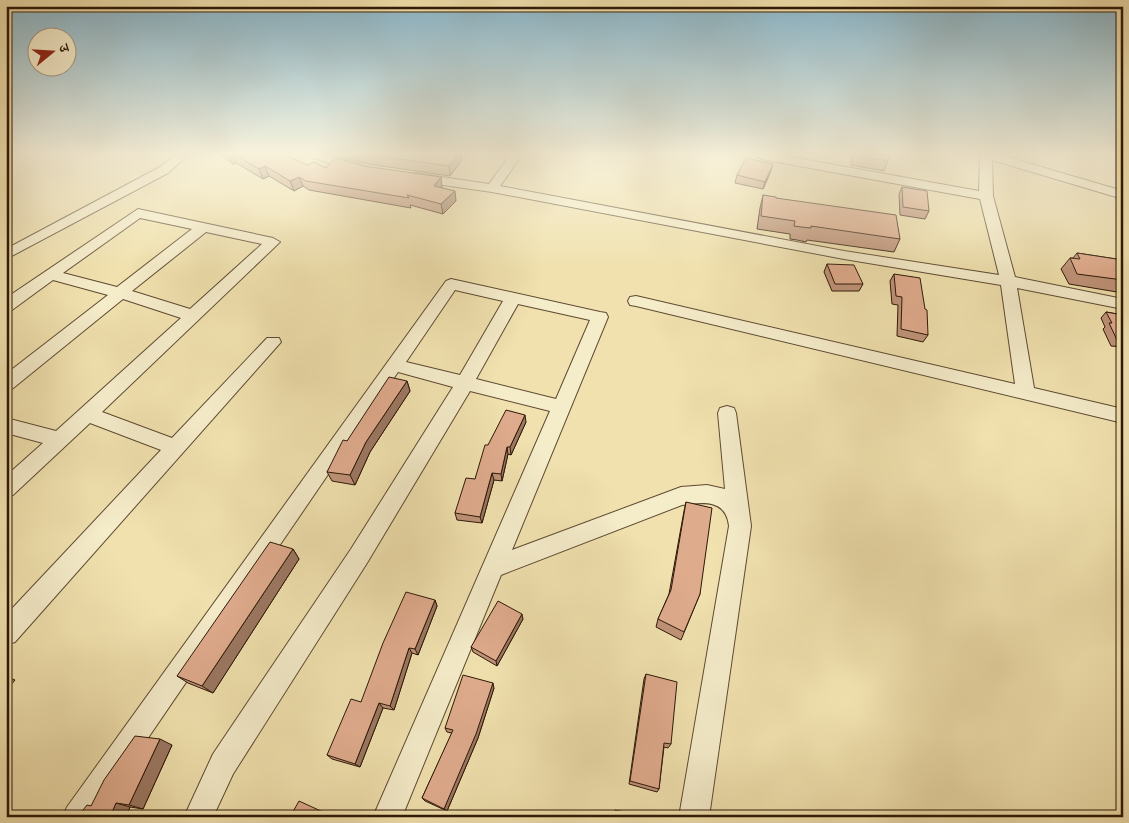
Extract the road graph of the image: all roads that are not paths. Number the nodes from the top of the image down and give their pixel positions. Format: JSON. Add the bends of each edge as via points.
{"nodes":[{"id":1,"x":124,"y":193,"type":"edge"},
{"id":2,"x":520,"y":193,"type":"edge"},
{"id":3,"x":972,"y":193,"type":"edge"},
{"id":4,"x":986,"y":196,"type":"joint"},
{"id":5,"x":203,"y":227,"type":"junction"},
{"id":6,"x":6,"y":255,"type":"edge"},
{"id":7,"x":51,"y":275,"type":"junction"},
{"id":8,"x":1008,"y":281,"type":"junction"},
{"id":9,"x":121,"y":293,"type":"junction"},
{"id":10,"x":513,"y":298,"type":"junction"},
{"id":11,"x":636,"y":301,"type":"dead end"},
{"id":12,"x":1123,"y":304,"type":"edge"},
{"id":13,"x":6,"y":306,"type":"edge"},
{"id":14,"x":193,"y":316,"type":"junction"},
{"id":15,"x":273,"y":342,"type":"dead end"},
{"id":16,"x":394,"y":365,"type":"junction"},
{"id":17,"x":465,"y":383,"type":"junction"},
{"id":18,"x":6,"y":384,"type":"edge"},
{"id":19,"x":1026,"y":394,"type":"junction"},
{"id":20,"x":562,"y":408,"type":"junction"},
{"id":21,"x":727,"y":413,"type":"dead end"},
{"id":22,"x":87,"y":414,"type":"junction"},
{"id":23,"x":1123,"y":416,"type":"edge"},
{"id":24,"x":6,"y":425,"type":"edge"},
{"id":25,"x":59,"y":440,"type":"junction"},
{"id":26,"x":176,"y":448,"type":"junction"},
{"id":27,"x":6,"y":488,"type":"edge"},
{"id":28,"x":740,"y":526,"type":"junction"},
{"id":29,"x":493,"y":568,"type":"junction"},
{"id":30,"x":6,"y":633,"type":"edge"},
{"id":31,"x":77,"y":817,"type":"edge"},
{"id":32,"x":198,"y":817,"type":"edge"},
{"id":33,"x":387,"y":817,"type":"edge"},
{"id":34,"x":694,"y":817,"type":"edge"}],
"edges":[{"from":1,"to":6,"type":"street"},
{"from":2,"to":8,"type":"street","via":[[844,255]]},
{"from":3,"to":4,"type":"street"},
{"from":4,"to":8,"type":"street"},
{"from":5,"to":7,"type":"street","via":[[138,213]]},
{"from":5,"to":9,"type":"street"},
{"from":5,"to":14,"type":"street","via":[[274,242]]},
{"from":7,"to":9,"type":"street"},
{"from":7,"to":13,"type":"street"},
{"from":8,"to":12,"type":"street"},
{"from":8,"to":19,"type":"street"},
{"from":9,"to":14,"type":"street"},
{"from":9,"to":18,"type":"street"},
{"from":10,"to":16,"type":"street","via":[[451,284]]},
{"from":10,"to":17,"type":"street"},
{"from":10,"to":20,"type":"street","via":[[600,317]]},
{"from":11,"to":19,"type":"street"},
{"from":14,"to":22,"type":"street"},
{"from":15,"to":26,"type":"street"},
{"from":16,"to":17,"type":"street"},
{"from":16,"to":31,"type":"street"},
{"from":17,"to":20,"type":"street"},
{"from":17,"to":32,"type":"street","via":[[359,556],[223,764]]},
{"from":19,"to":23,"type":"street"},
{"from":20,"to":29,"type":"street"},
{"from":21,"to":28,"type":"street"},
{"from":22,"to":25,"type":"street"},
{"from":22,"to":26,"type":"street"},
{"from":24,"to":25,"type":"street"},
{"from":25,"to":27,"type":"street"},
{"from":26,"to":30,"type":"street"},
{"from":28,"to":29,"type":"street","via":[[734,507],[724,497],[709,492],[681,496]]},
{"from":28,"to":34,"type":"street"},
{"from":29,"to":33,"type":"street"}]}
